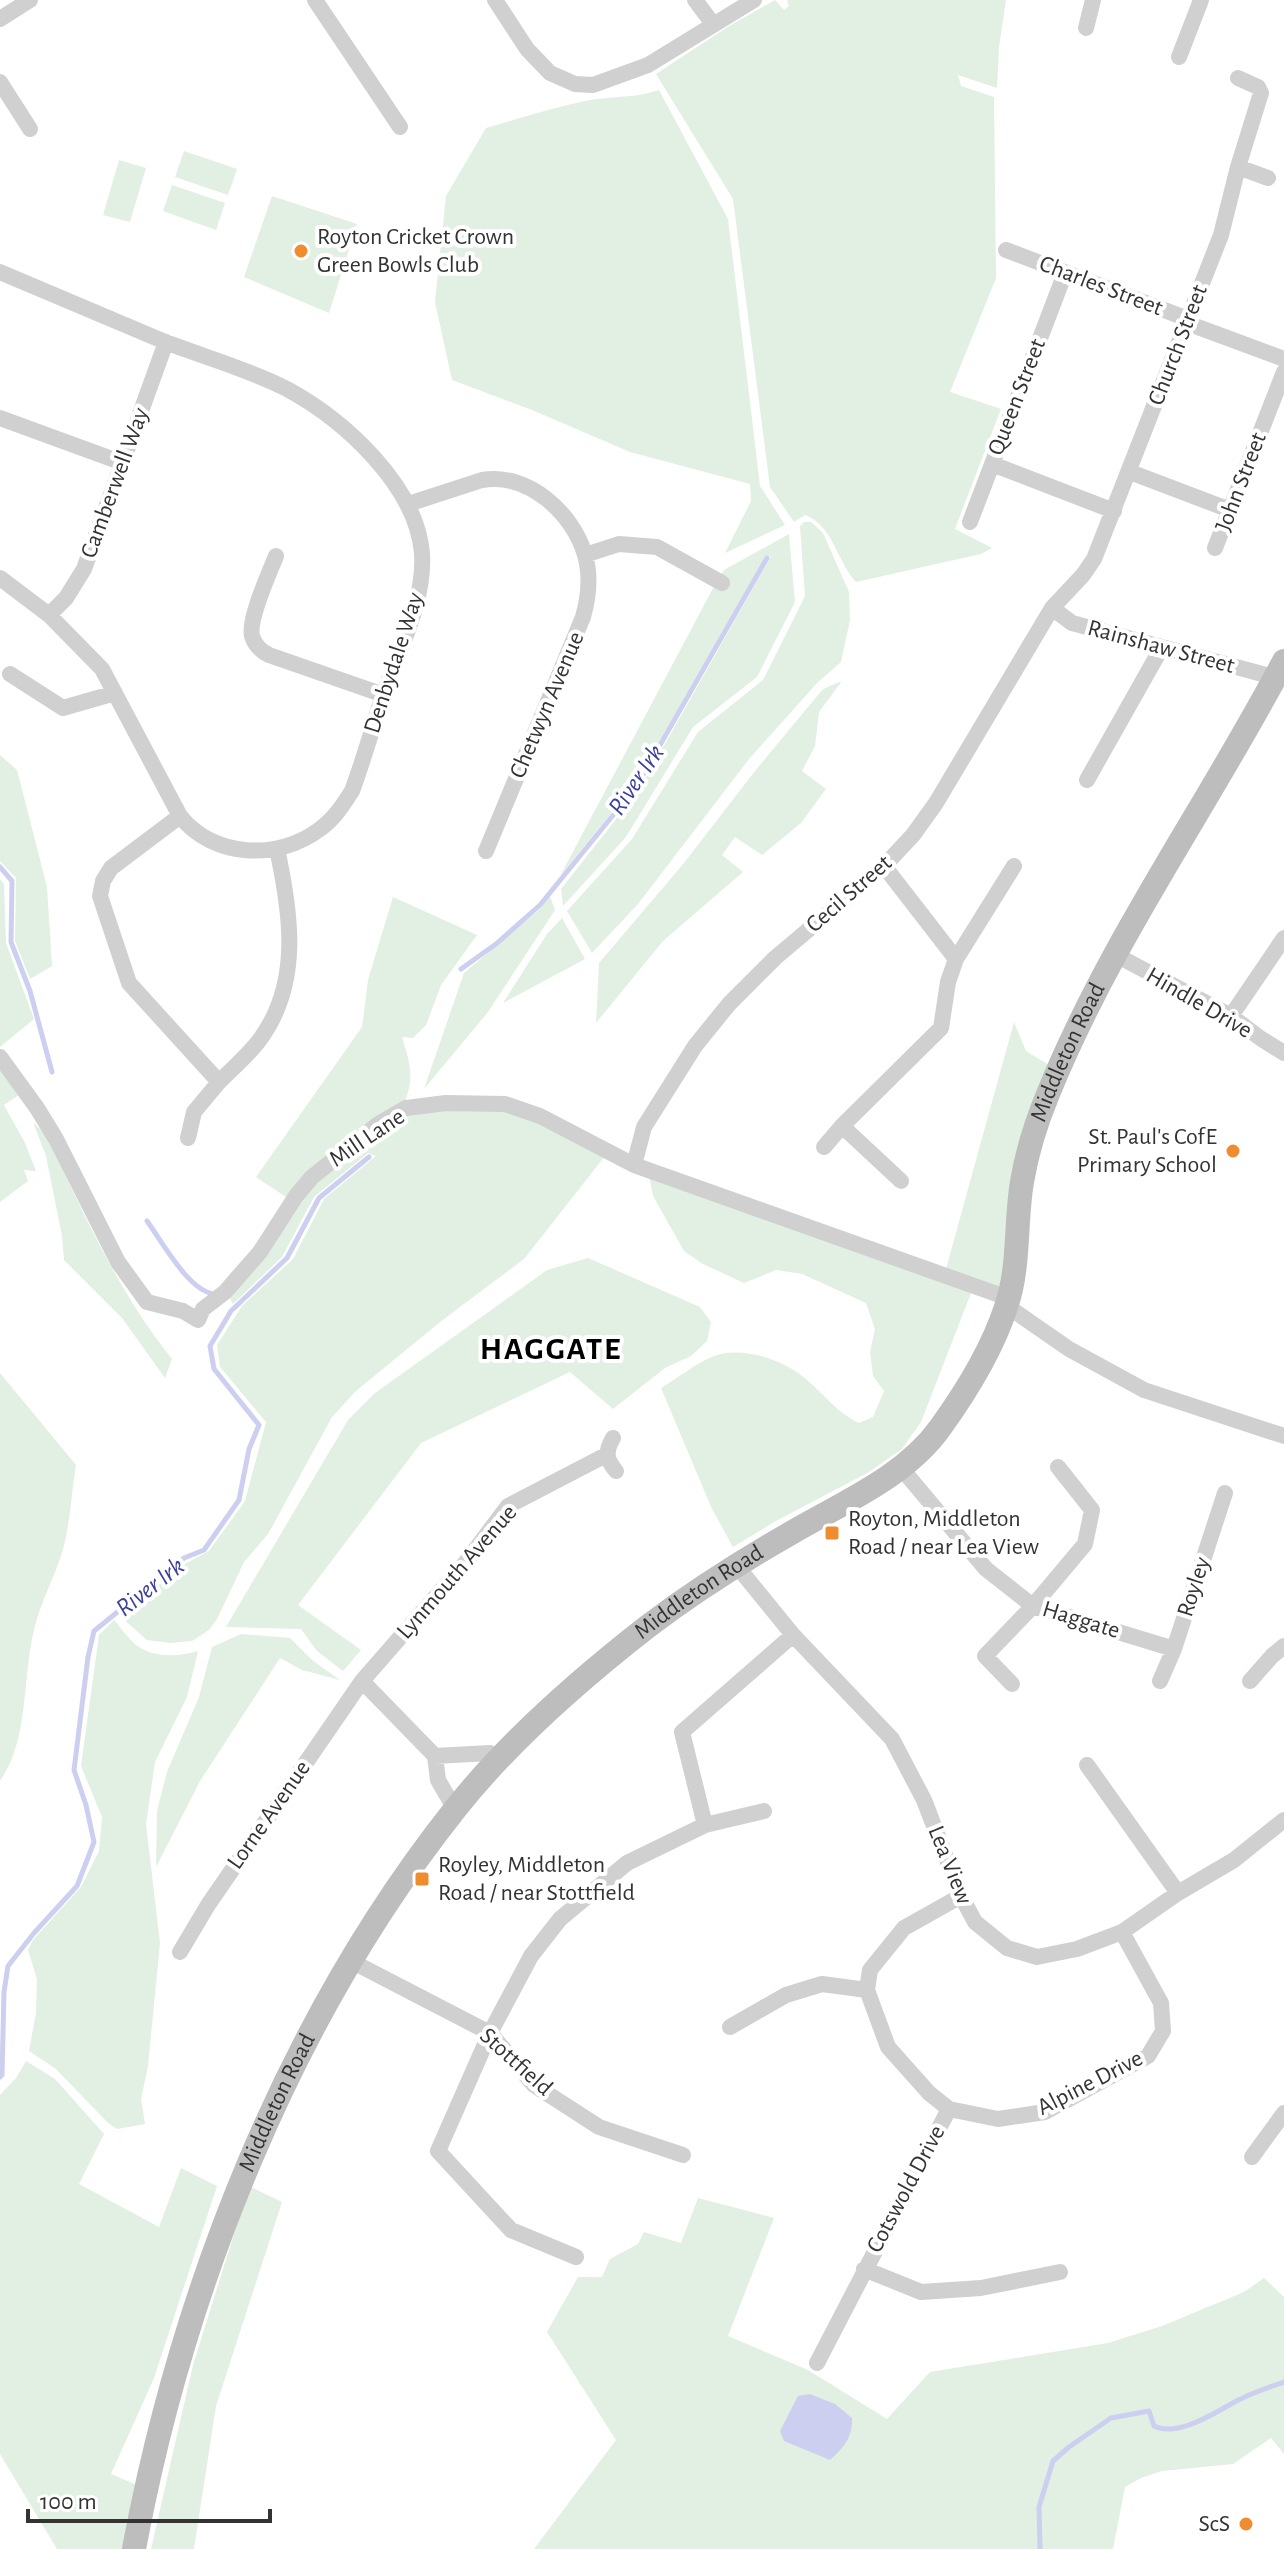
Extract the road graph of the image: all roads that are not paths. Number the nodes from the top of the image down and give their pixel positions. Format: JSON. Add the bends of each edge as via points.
{"nodes":[{"id":1,"x":30,"y":0,"type":"edge"},
{"id":2,"x":315,"y":0,"type":"edge"},
{"id":3,"x":495,"y":0,"type":"edge"},
{"id":4,"x":695,"y":0,"type":"edge"},
{"id":5,"x":754,"y":0,"type":"edge"},
{"id":6,"x":1093,"y":0,"type":"edge"},
{"id":7,"x":1201,"y":0,"type":"edge"},
{"id":8,"x":0,"y":19,"type":"edge"},
{"id":9,"x":713,"y":24,"type":"junction"},
{"id":10,"x":1086,"y":28,"type":"dead end"},
{"id":11,"x":1179,"y":57,"type":"dead end"},
{"id":12,"x":1238,"y":78,"type":"dead end"},
{"id":13,"x":0,"y":82,"type":"edge"},
{"id":14,"x":400,"y":127,"type":"dead end"},
{"id":15,"x":30,"y":129,"type":"dead end"},
{"id":16,"x":1238,"y":167,"type":"junction"},
{"id":17,"x":1268,"y":178,"type":"dead end"},
{"id":18,"x":1006,"y":250,"type":"dead end"},
{"id":19,"x":0,"y":272,"type":"edge"},
{"id":20,"x":1065,"y":273,"type":"junction"},
{"id":21,"x":1187,"y":321,"type":"junction"},
{"id":22,"x":166,"y":342,"type":"junction"},
{"id":23,"x":1284,"y":359,"type":"edge"},
{"id":24,"x":1284,"y":372,"type":"edge"},
{"id":25,"x":0,"y":418,"type":"edge"},
{"id":26,"x":123,"y":463,"type":"junction"},
{"id":27,"x":992,"y":464,"type":"junction"},
{"id":28,"x":1130,"y":472,"type":"junction"},
{"id":29,"x":408,"y":504,"type":"junction"},
{"id":30,"x":1230,"y":510,"type":"junction"},
{"id":31,"x":1114,"y":511,"type":"junction"},
{"id":32,"x":970,"y":522,"type":"dead end"},
{"id":33,"x":1215,"y":548,"type":"dead end"},
{"id":34,"x":585,"y":555,"type":"junction"},
{"id":35,"x":276,"y":556,"type":"dead end"},
{"id":36,"x":0,"y":578,"type":"edge"},
{"id":37,"x":722,"y":583,"type":"dead end"},
{"id":38,"x":1052,"y":608,"type":"junction"},
{"id":39,"x":49,"y":615,"type":"junction"},
{"id":40,"x":1162,"y":647,"type":"junction"},
{"id":41,"x":1279,"y":670,"type":"edge"},
{"id":42,"x":10,"y":674,"type":"dead end"},
{"id":43,"x":115,"y":693,"type":"junction"},
{"id":44,"x":384,"y":695,"type":"junction"},
{"id":45,"x":1087,"y":780,"type":"dead end"},
{"id":46,"x":180,"y":816,"type":"junction"},
{"id":47,"x":277,"y":849,"type":"junction"},
{"id":48,"x":486,"y":851,"type":"dead end"},
{"id":49,"x":884,"y":866,"type":"junction"},
{"id":50,"x":1014,"y":866,"type":"dead end"},
{"id":51,"x":1284,"y":938,"type":"edge"},
{"id":52,"x":1114,"y":954,"type":"junction"},
{"id":53,"x":956,"y":959,"type":"junction"},
{"id":54,"x":1231,"y":1016,"type":"junction"},
{"id":55,"x":1284,"y":1053,"type":"edge"},
{"id":56,"x":0,"y":1057,"type":"edge"},
{"id":57,"x":219,"y":1082,"type":"junction"},
{"id":58,"x":842,"y":1126,"type":"junction"},
{"id":59,"x":188,"y":1138,"type":"dead end"},
{"id":60,"x":824,"y":1147,"type":"dead end"},
{"id":61,"x":634,"y":1165,"type":"junction"},
{"id":62,"x":901,"y":1181,"type":"dead end"},
{"id":63,"x":1008,"y":1302,"type":"junction"},
{"id":64,"x":1284,"y":1436,"type":"edge"},
{"id":65,"x":613,"y":1438,"type":"dead end"},
{"id":66,"x":606,"y":1455,"type":"junction"},
{"id":67,"x":1058,"y":1467,"type":"dead end"},
{"id":68,"x":902,"y":1469,"type":"junction"},
{"id":69,"x":616,"y":1471,"type":"dead end"},
{"id":70,"x":1225,"y":1493,"type":"dead end"},
{"id":71,"x":736,"y":1565,"type":"junction"},
{"id":72,"x":1033,"y":1606,"type":"junction"},
{"id":73,"x":793,"y":1635,"type":"junction"},
{"id":74,"x":1174,"y":1649,"type":"junction"},
{"id":75,"x":1278,"y":1651,"type":"edge"},
{"id":76,"x":362,"y":1681,"type":"junction"},
{"id":77,"x":1160,"y":1681,"type":"dead end"},
{"id":78,"x":1250,"y":1681,"type":"dead end"},
{"id":79,"x":1012,"y":1684,"type":"dead end"},
{"id":80,"x":435,"y":1756,"type":"junction"},
{"id":81,"x":500,"y":1759,"type":"junction"},
{"id":82,"x":1087,"y":1765,"type":"dead end"},
{"id":83,"x":457,"y":1807,"type":"junction"},
{"id":84,"x":764,"y":1811,"type":"dead end"},
{"id":85,"x":1284,"y":1821,"type":"edge"},
{"id":86,"x":705,"y":1825,"type":"junction"},
{"id":87,"x":1178,"y":1893,"type":"junction"},
{"id":88,"x":961,"y":1896,"type":"junction"},
{"id":89,"x":1122,"y":1932,"type":"junction"},
{"id":90,"x":180,"y":1952,"type":"dead end"},
{"id":91,"x":351,"y":1961,"type":"junction"},
{"id":92,"x":867,"y":1990,"type":"junction"},
{"id":93,"x":730,"y":2027,"type":"dead end"},
{"id":94,"x":490,"y":2033,"type":"junction"},
{"id":95,"x":949,"y":2109,"type":"junction"},
{"id":96,"x":1284,"y":2113,"type":"edge"},
{"id":97,"x":683,"y":2155,"type":"dead end"},
{"id":98,"x":1252,"y":2157,"type":"dead end"},
{"id":99,"x":576,"y":2257,"type":"dead end"},
{"id":100,"x":864,"y":2269,"type":"junction"},
{"id":101,"x":1060,"y":2272,"type":"dead end"},
{"id":102,"x":817,"y":2363,"type":"dead end"},
{"id":103,"x":134,"y":2549,"type":"edge"}],
"edges":[{"from":1,"to":8,"type":"street"},
{"from":2,"to":14,"type":"street"},
{"from":3,"to":9,"type":"street","via":[[538,63],[575,84],[593,85],[648,65]]},
{"from":4,"to":9,"type":"street"},
{"from":5,"to":9,"type":"street"},
{"from":6,"to":10,"type":"street"},
{"from":7,"to":11,"type":"street"},
{"from":12,"to":16,"type":"street","name":"Church Street","via":[[1261,93]]},
{"from":13,"to":15,"type":"street"},
{"from":16,"to":17,"type":"street"},
{"from":16,"to":21,"type":"street","name":"Church Street","via":[[1221,235]]},
{"from":18,"to":20,"type":"street","name":"Charles Street"},
{"from":19,"to":22,"type":"street","name":"Denbydale Way"},
{"from":20,"to":21,"type":"street","name":"Charles Street"},
{"from":20,"to":27,"type":"street","name":"Queen Street"},
{"from":21,"to":23,"type":"street","name":"Charles Street"},
{"from":21,"to":28,"type":"street","name":"Church Street"},
{"from":22,"to":26,"type":"street","name":"Camberwell Way"},
{"from":22,"to":29,"type":"street","name":"Denbydale Way","via":[[287,389],[311,404],[385,469]]},
{"from":24,"to":30,"type":"street","name":"John Street"},
{"from":25,"to":26,"type":"street"},
{"from":26,"to":39,"type":"street","name":"Camberwell Way","via":[[84,569]]},
{"from":27,"to":31,"type":"street"},
{"from":27,"to":32,"type":"street","name":"Queen Street"},
{"from":28,"to":30,"type":"street"},
{"from":28,"to":31,"type":"street","name":"Church Street"},
{"from":29,"to":34,"type":"street","name":"Chetwyn Avenue","via":[[490,478],[514,483],[540,494],[561,513]]},
{"from":29,"to":44,"type":"street","name":"Denbydale Way","via":[[422,553],[420,588]]},
{"from":30,"to":33,"type":"street","name":"John Street"},
{"from":31,"to":38,"type":"street","name":"Church Street","via":[[1094,559]]},
{"from":34,"to":37,"type":"street","via":[[619,544],[657,547]]},
{"from":34,"to":48,"type":"street","name":"Chetwyn Avenue","via":[[589,586],[583,617]]},
{"from":35,"to":44,"type":"street","via":[[252,624],[259,648]]},
{"from":36,"to":39,"type":"street","name":"Denbydale Way"},
{"from":38,"to":40,"type":"street","name":"Rainshaw Street","via":[[1072,623]]},
{"from":38,"to":49,"type":"street","name":"Cecil Street","via":[[936,803]]},
{"from":39,"to":43,"type":"street","name":"Denbydale Way","via":[[102,669]]},
{"from":40,"to":41,"type":"street","name":"Rainshaw Street","via":[[1266,675]]},
{"from":40,"to":45,"type":"street"},
{"from":41,"to":52,"type":"main road","name":"Middleton Road"},
{"from":42,"to":43,"type":"street","via":[[63,708]]},
{"from":43,"to":46,"type":"street","name":"Denbydale Way"},
{"from":44,"to":47,"type":"street","name":"Denbydale Way","via":[[343,805],[314,833]]},
{"from":46,"to":47,"type":"street","name":"Denbydale Way","via":[[216,843],[246,850]]},
{"from":46,"to":57,"type":"street","via":[[111,868],[100,896],[129,983]]},
{"from":47,"to":57,"type":"street","via":[[290,921],[284,985],[259,1040]]},
{"from":49,"to":53,"type":"street"},
{"from":49,"to":61,"type":"street","name":"Cecil Street","via":[[775,958],[720,1015],[644,1127]]},
{"from":50,"to":53,"type":"street"},
{"from":51,"to":54,"type":"street"},
{"from":52,"to":54,"type":"street","name":"Hindle Drive"},
{"from":52,"to":63,"type":"main road","name":"Middleton Road","via":[[1078,1024],[1031,1141]]},
{"from":53,"to":58,"type":"street","via":[[941,1028]]},
{"from":54,"to":55,"type":"street","name":"Hindle Drive"},
{"from":56,"to":61,"type":"street","name":"Mill Lane","via":[[43,1118],[118,1262],[147,1302],[198,1320],[260,1252],[312,1177],[406,1108],[505,1104],[540,1116]]},
{"from":57,"to":59,"type":"street","via":[[194,1112]]},
{"from":58,"to":60,"type":"street"},
{"from":58,"to":62,"type":"street"},
{"from":61,"to":63,"type":"street","name":"Mill Lane"},
{"from":63,"to":64,"type":"street","name":"Mill Lane","via":[[1069,1349],[1144,1390]]},
{"from":63,"to":68,"type":"main road","name":"Middleton Road","via":[[979,1368],[937,1433]]},
{"from":65,"to":66,"type":"street"},
{"from":66,"to":69,"type":"street"},
{"from":66,"to":76,"type":"street","name":"Lynmouth Avenue","via":[[508,1506]]},
{"from":67,"to":72,"type":"street","via":[[1092,1510],[1085,1544]]},
{"from":68,"to":71,"type":"main road","name":"Middleton Road"},
{"from":68,"to":72,"type":"street","name":"Haggate","via":[[986,1569]]},
{"from":70,"to":74,"type":"street","name":"Royley"},
{"from":71,"to":73,"type":"street","name":"Lea View"},
{"from":71,"to":81,"type":"main road","name":"Middleton Road","via":[[592,1672]]},
{"from":72,"to":74,"type":"street","name":"Haggate"},
{"from":72,"to":79,"type":"street","via":[[985,1656]]},
{"from":73,"to":86,"type":"street","via":[[682,1732]]},
{"from":73,"to":88,"type":"street","name":"Lea View","via":[[892,1739],[924,1800]]},
{"from":74,"to":77,"type":"street","name":"Royley"},
{"from":75,"to":78,"type":"street"},
{"from":76,"to":80,"type":"street"},
{"from":76,"to":90,"type":"street","name":"Lorne Avenue"},
{"from":80,"to":81,"type":"street","via":[[490,1753]]},
{"from":80,"to":83,"type":"street","via":[[438,1780]]},
{"from":81,"to":83,"type":"main road","name":"Middleton Road"},
{"from":82,"to":87,"type":"street"},
{"from":83,"to":91,"type":"main road","name":"Middleton Road"},
{"from":84,"to":86,"type":"street"},
{"from":85,"to":87,"type":"street","name":"Lea View","via":[[1234,1860]]},
{"from":86,"to":94,"type":"street","via":[[627,1863],[560,1919],[531,1956]]},
{"from":87,"to":89,"type":"street","name":"Lea View"},
{"from":88,"to":89,"type":"street","name":"Lea View","via":[[985,1931],[1007,1948],[1037,1957]]},
{"from":88,"to":92,"type":"street","via":[[904,1928],[870,1970]]},
{"from":89,"to":95,"type":"street","name":"Alpine Drive","via":[[1161,2003],[1163,2031],[1148,2056],[1045,2112],[998,2119]]},
{"from":91,"to":94,"type":"street","name":"Stottfield"},
{"from":91,"to":103,"type":"main road","name":"Middleton Road","via":[[301,2052],[239,2186],[171,2386]]},
{"from":92,"to":93,"type":"street","via":[[822,1984],[786,1995]]},
{"from":92,"to":95,"type":"street","via":[[888,2047]]},
{"from":94,"to":97,"type":"street","name":"Stottfield","via":[[534,2085],[599,2127]]},
{"from":94,"to":99,"type":"street","via":[[438,2151],[511,2230]]},
{"from":95,"to":100,"type":"street","name":"Cotswold Drive"},
{"from":96,"to":98,"type":"street"},
{"from":100,"to":101,"type":"street","name":"Cotswold Drive","via":[[921,2292],[981,2288]]},
{"from":100,"to":102,"type":"street","name":"Cotswold Drive"}]}
